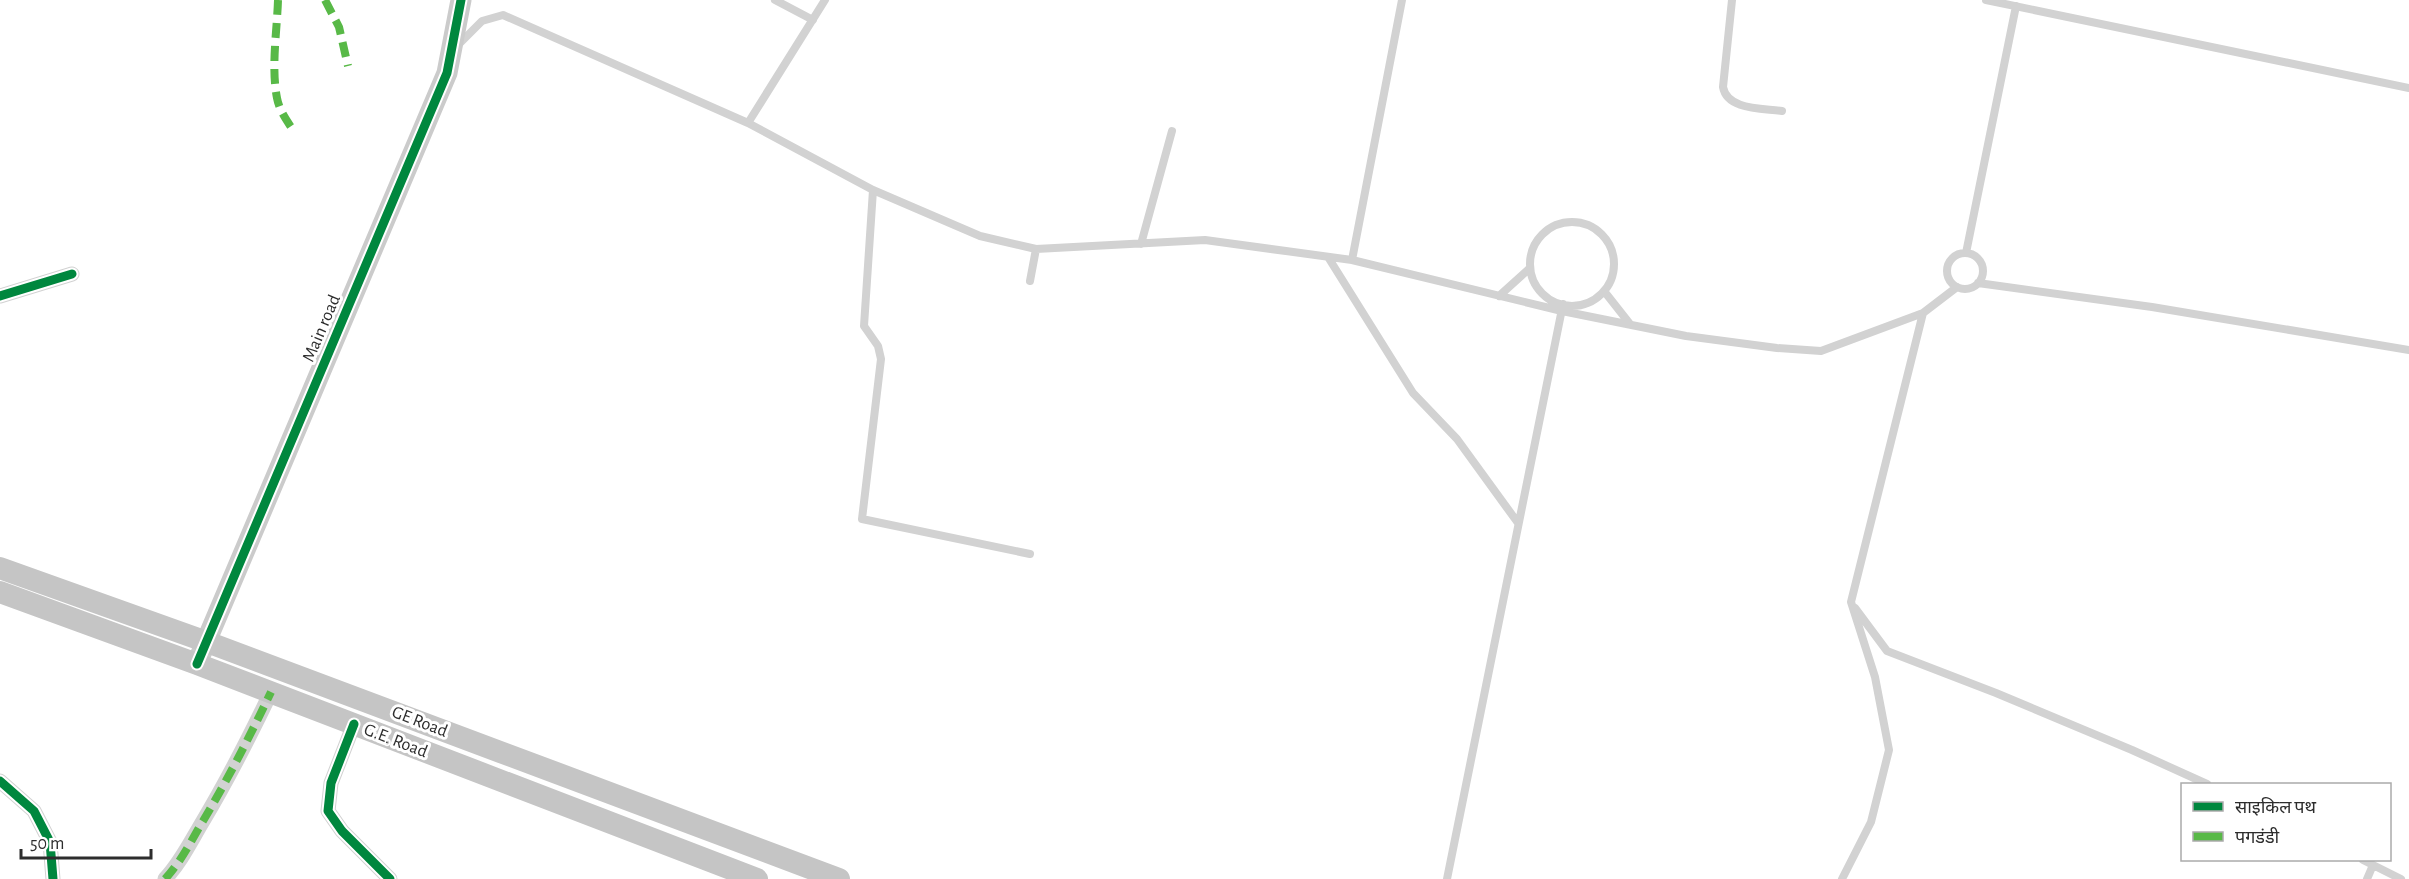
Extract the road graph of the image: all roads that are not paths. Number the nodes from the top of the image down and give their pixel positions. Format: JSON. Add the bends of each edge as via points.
{"nodes":[{"id":1,"x":461,"y":0,"type":"edge"},
{"id":2,"x":775,"y":0,"type":"edge"},
{"id":3,"x":825,"y":0,"type":"edge"},
{"id":4,"x":1401,"y":0,"type":"edge"},
{"id":5,"x":1732,"y":0,"type":"edge"},
{"id":6,"x":1986,"y":0,"type":"edge"},
{"id":7,"x":2016,"y":6,"type":"junction"},
{"id":8,"x":813,"y":20,"type":"junction"},
{"id":9,"x":451,"y":52,"type":"junction"},
{"id":10,"x":2409,"y":88,"type":"edge"},
{"id":11,"x":1782,"y":111,"type":"dead end"},
{"id":12,"x":748,"y":123,"type":"junction"},
{"id":13,"x":1172,"y":131,"type":"dead end"},
{"id":14,"x":873,"y":190,"type":"junction"},
{"id":15,"x":1141,"y":244,"type":"junction"},
{"id":16,"x":1036,"y":249,"type":"junction"},
{"id":17,"x":1966,"y":254,"type":"junction"},
{"id":18,"x":1328,"y":257,"type":"junction"},
{"id":19,"x":1352,"y":260,"type":"junction"},
{"id":20,"x":1530,"y":268,"type":"junction"},
{"id":21,"x":72,"y":274,"type":"dead end"},
{"id":22,"x":1030,"y":281,"type":"dead end"},
{"id":23,"x":1978,"y":283,"type":"junction"},
{"id":24,"x":1957,"y":286,"type":"junction"},
{"id":25,"x":1604,"y":291,"type":"junction"},
{"id":26,"x":0,"y":296,"type":"edge"},
{"id":27,"x":1499,"y":296,"type":"junction"},
{"id":28,"x":1563,"y":308,"type":"junction"},
{"id":29,"x":1923,"y":313,"type":"junction"},
{"id":30,"x":1630,"y":324,"type":"junction"},
{"id":31,"x":2409,"y":350,"type":"edge"},
{"id":32,"x":1518,"y":522,"type":"junction"},
{"id":33,"x":1030,"y":554,"type":"dead end"},
{"id":34,"x":0,"y":568,"type":"edge"},
{"id":35,"x":0,"y":592,"type":"edge"},
{"id":36,"x":1851,"y":602,"type":"junction"},
{"id":37,"x":207,"y":642,"type":"junction"},
{"id":38,"x":197,"y":664,"type":"junction"},
{"id":39,"x":271,"y":692,"type":"junction"},
{"id":40,"x":354,"y":724,"type":"junction"},
{"id":41,"x":0,"y":782,"type":"edge"},
{"id":42,"x":2205,"y":783,"type":"edge"},
{"id":43,"x":2365,"y":861,"type":"edge"},
{"id":44,"x":2373,"y":865,"type":"junction"},
{"id":45,"x":53,"y":879,"type":"edge"},
{"id":46,"x":165,"y":879,"type":"edge"},
{"id":47,"x":390,"y":879,"type":"edge"},
{"id":48,"x":758,"y":879,"type":"edge"},
{"id":49,"x":839,"y":879,"type":"edge"},
{"id":50,"x":1447,"y":879,"type":"edge"},
{"id":51,"x":1842,"y":879,"type":"edge"},
{"id":52,"x":2367,"y":879,"type":"edge"},
{"id":53,"x":2401,"y":879,"type":"edge"}],
"edges":[{"from":1,"to":9,"type":"street","name":"Main road"},
{"from":2,"to":8,"type":"lane"},
{"from":3,"to":8,"type":"lane"},
{"from":4,"to":19,"type":"lane"},
{"from":5,"to":11,"type":"lane","via":[[1724,94],[1739,104]]},
{"from":6,"to":7,"type":"lane"},
{"from":7,"to":10,"type":"lane"},
{"from":7,"to":17,"type":"lane"},
{"from":8,"to":12,"type":"lane"},
{"from":9,"to":12,"type":"lane","via":[[482,21],[502,15]]},
{"from":9,"to":37,"type":"street","name":"Main road","via":[[447,73]]},
{"from":12,"to":14,"type":"lane"},
{"from":13,"to":15,"type":"lane"},
{"from":14,"to":16,"type":"lane","via":[[980,236]]},
{"from":14,"to":33,"type":"lane","via":[[864,326],[878,346],[881,359],[862,519]]},
{"from":15,"to":16,"type":"lane"},
{"from":15,"to":18,"type":"lane","via":[[1205,240]]},
{"from":16,"to":22,"type":"lane"},
{"from":17,"to":23,"type":"lane","via":[[1980,261],[1983,272]]},
{"from":17,"to":24,"type":"lane","via":[[1954,257],[1948,267],[1949,278]]},
{"from":18,"to":19,"type":"lane"},
{"from":18,"to":32,"type":"lane","via":[[1413,393],[1457,439]]},
{"from":19,"to":27,"type":"lane"},
{"from":20,"to":25,"type":"lane","via":[[1533,247],[1546,230],[1574,222],[1588,225],[1604,237],[1613,254],[1610,280]]},
{"from":20,"to":27,"type":"lane"},
{"from":20,"to":28,"type":"lane","via":[[1542,294]]},
{"from":21,"to":26,"type":"street"},
{"from":23,"to":24,"type":"lane","via":[[1968,288]]},
{"from":23,"to":31,"type":"lane"},
{"from":24,"to":29,"type":"lane"},
{"from":25,"to":28,"type":"lane","via":[[1594,300]]},
{"from":25,"to":30,"type":"lane"},
{"from":27,"to":28,"type":"lane"},
{"from":28,"to":30,"type":"lane"},
{"from":28,"to":32,"type":"lane"},
{"from":29,"to":30,"type":"lane","via":[[1821,351],[1697,337]]},
{"from":29,"to":36,"type":"lane"},
{"from":32,"to":50,"type":"lane"},
{"from":34,"to":37,"type":"main road","name":"GE Road"},
{"from":35,"to":38,"type":"main road","name":"G.E. Road"},
{"from":36,"to":42,"type":"lane","via":[[1887,651]]},
{"from":36,"to":51,"type":"lane","via":[[1875,677],[1889,750],[1871,822]]},
{"from":37,"to":38,"type":"street","name":"Main road"},
{"from":37,"to":49,"type":"main road","name":"GE Road"},
{"from":38,"to":39,"type":"main road","name":"G.E. Road"},
{"from":39,"to":40,"type":"main road","name":"G.E. Road"},
{"from":39,"to":46,"type":"street","via":[[219,793]]},
{"from":40,"to":47,"type":"street","via":[[331,783],[328,811],[342,831]]},
{"from":40,"to":48,"type":"main road","name":"G.E. Road"},
{"from":41,"to":45,"type":"street","via":[[34,811],[50,842]]},
{"from":43,"to":44,"type":"lane"},
{"from":44,"to":52,"type":"lane"},
{"from":44,"to":53,"type":"lane"}]}
